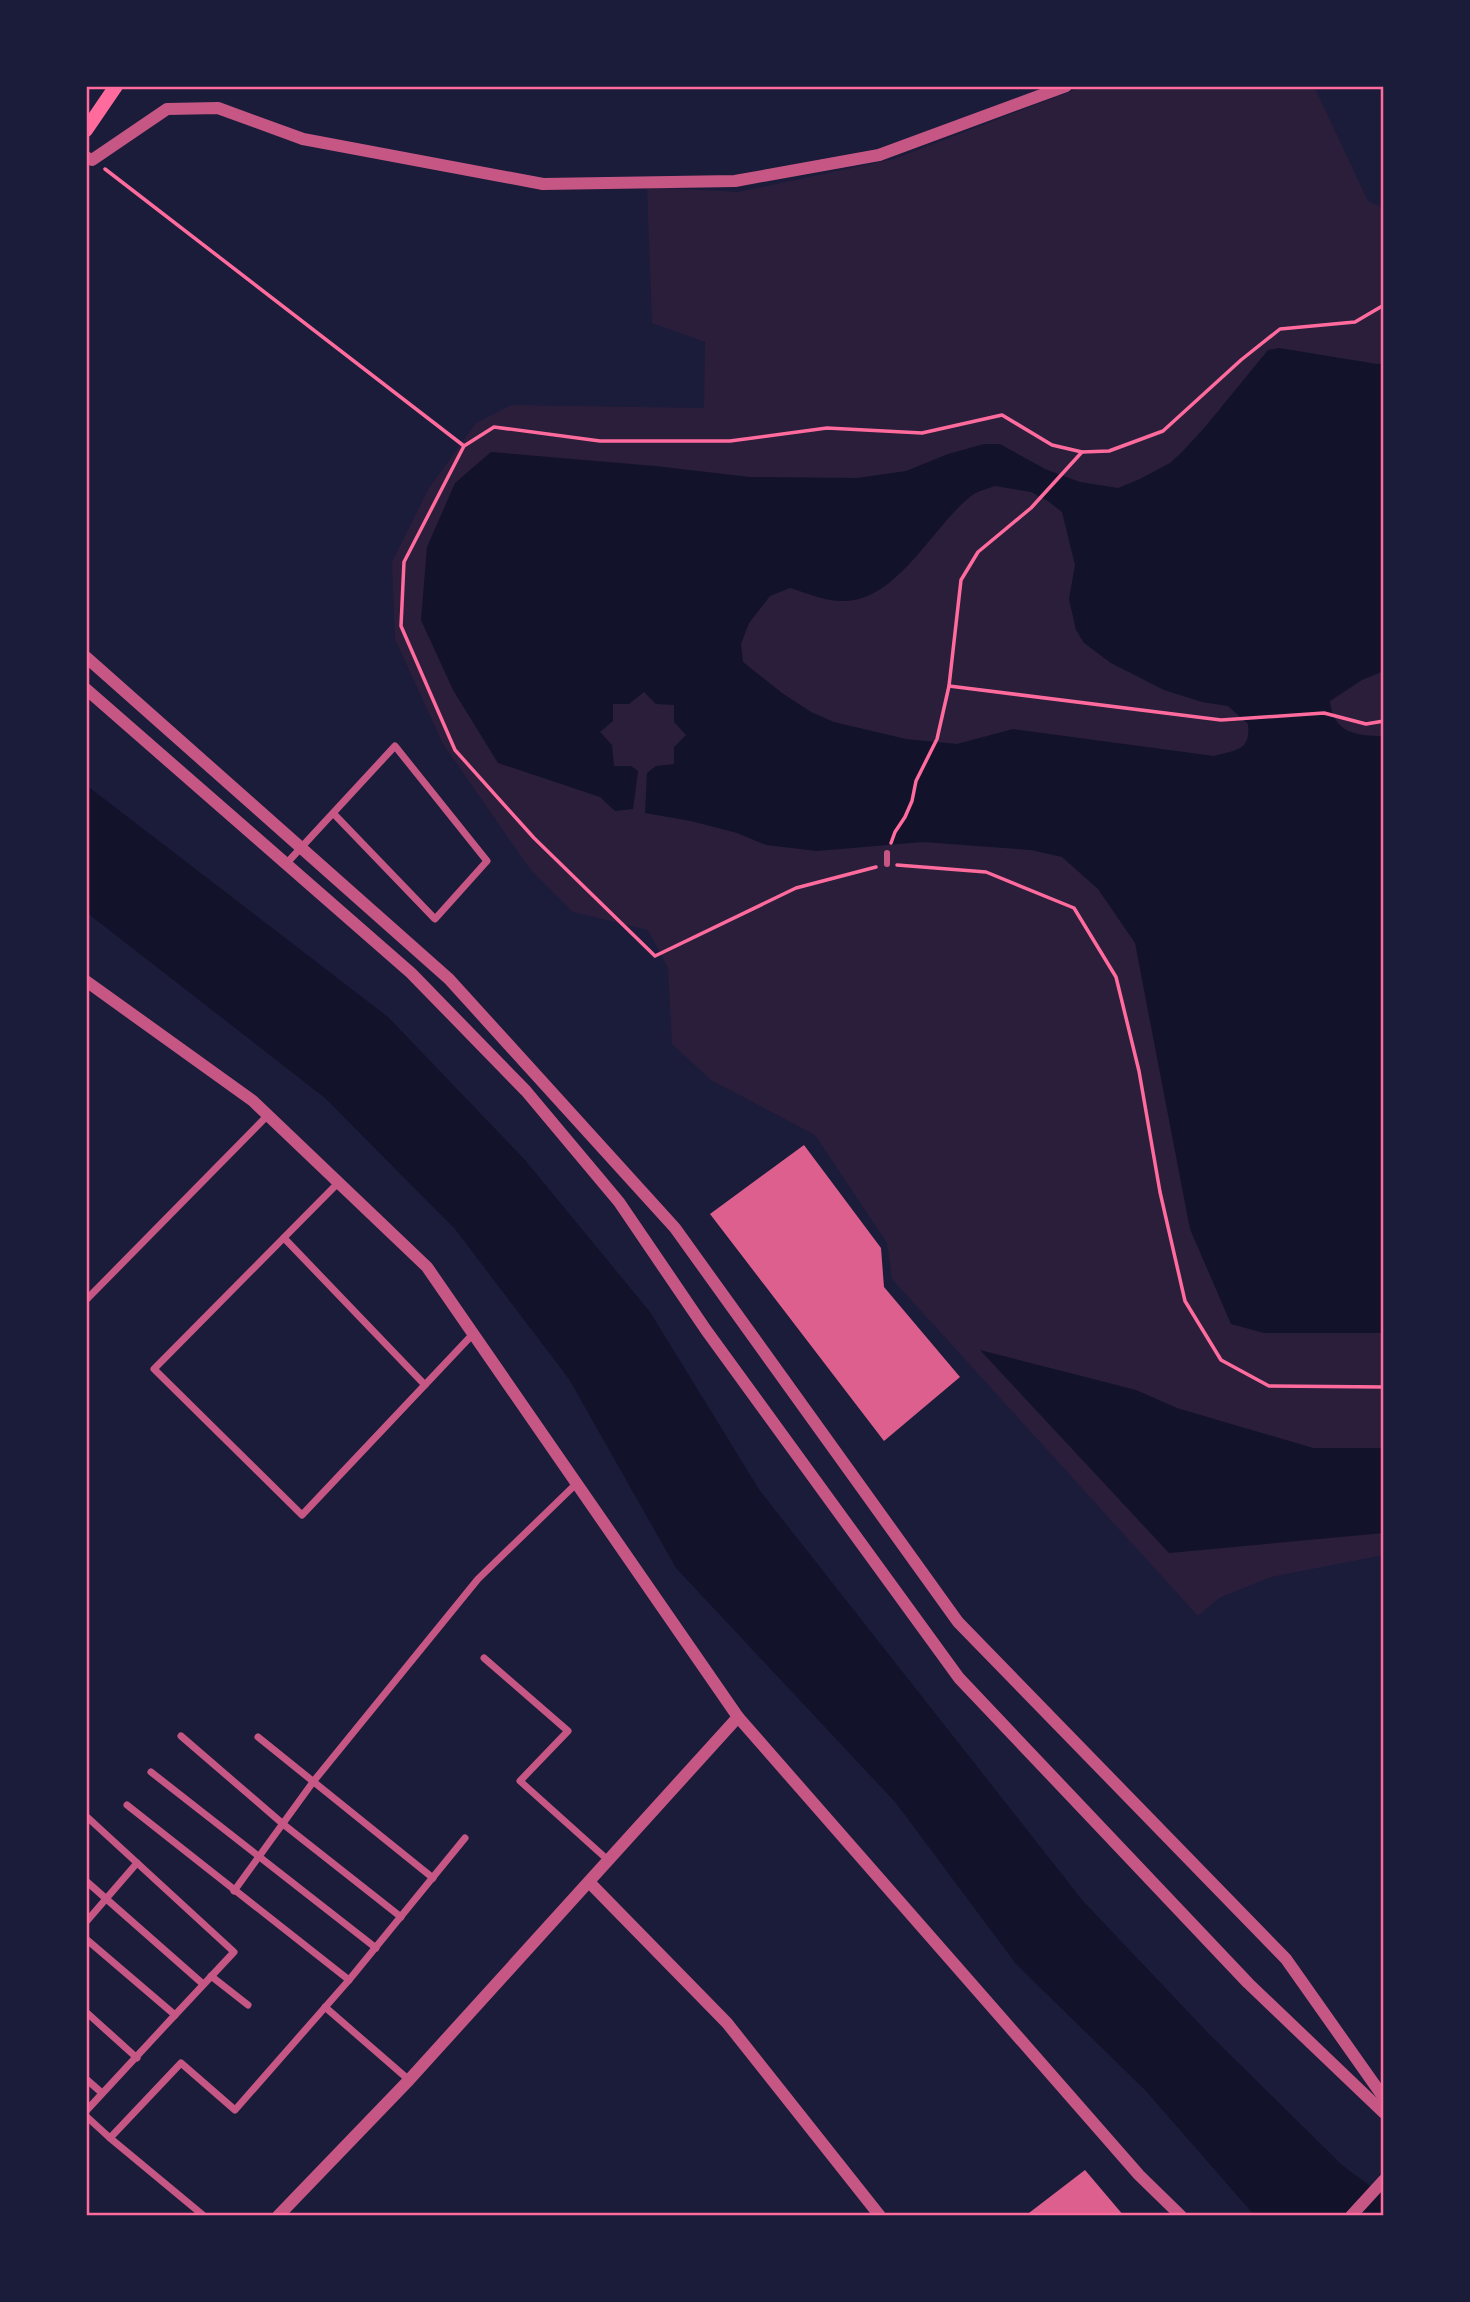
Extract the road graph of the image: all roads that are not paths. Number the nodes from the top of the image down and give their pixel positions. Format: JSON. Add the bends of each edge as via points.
{"nodes":[{"id":1,"x":116,"y":86,"type":"edge"},
{"id":2,"x":1066,"y":86,"type":"edge"},
{"id":3,"x":86,"y":130,"type":"edge"},
{"id":4,"x":89,"y":159,"type":"edge"},
{"id":5,"x":86,"y":657,"type":"edge"},
{"id":6,"x":86,"y":689,"type":"edge"},
{"id":7,"x":333,"y":813,"type":"junction"},
{"id":8,"x":301,"y":848,"type":"junction"},
{"id":9,"x":887,"y":853,"type":"road end"},
{"id":10,"x":887,"y":864,"type":"road end"},
{"id":11,"x":285,"y":865,"type":"junction"},
{"id":12,"x":86,"y":981,"type":"edge"},
{"id":13,"x":268,"y":1115,"type":"junction"},
{"id":14,"x":338,"y":1183,"type":"junction"},
{"id":15,"x":284,"y":1238,"type":"junction"},
{"id":16,"x":86,"y":1300,"type":"edge"},
{"id":17,"x":473,"y":1334,"type":"junction"},
{"id":18,"x":425,"y":1385,"type":"junction"},
{"id":19,"x":576,"y":1484,"type":"junction"},
{"id":20,"x":484,"y":1658,"type":"dead end"},
{"id":21,"x":738,"y":1717,"type":"junction"},
{"id":22,"x":181,"y":1736,"type":"dead end"},
{"id":23,"x":258,"y":1737,"type":"dead end"},
{"id":24,"x":151,"y":1772,"type":"dead end"},
{"id":25,"x":313,"y":1782,"type":"junction"},
{"id":26,"x":127,"y":1805,"type":"dead end"},
{"id":27,"x":86,"y":1816,"type":"edge"},
{"id":28,"x":283,"y":1824,"type":"junction"},
{"id":29,"x":466,"y":1838,"type":"dead end"},
{"id":30,"x":260,"y":1856,"type":"junction"},
{"id":31,"x":609,"y":1861,"type":"junction"},
{"id":32,"x":137,"y":1863,"type":"junction"},
{"id":33,"x":433,"y":1878,"type":"junction"},
{"id":34,"x":86,"y":1881,"type":"edge"},
{"id":35,"x":590,"y":1883,"type":"junction"},
{"id":36,"x":234,"y":1891,"type":"junction"},
{"id":37,"x":106,"y":1899,"type":"junction"},
{"id":38,"x":401,"y":1917,"type":"junction"},
{"id":39,"x":86,"y":1922,"type":"edge"},
{"id":40,"x":86,"y":1939,"type":"edge"},
{"id":41,"x":376,"y":1948,"type":"junction"},
{"id":42,"x":211,"y":1976,"type":"junction"},
{"id":43,"x":349,"y":1980,"type":"junction"},
{"id":44,"x":203,"y":1984,"type":"junction"},
{"id":45,"x":248,"y":2005,"type":"dead end"},
{"id":46,"x":325,"y":2007,"type":"junction"},
{"id":47,"x":86,"y":2012,"type":"edge"},
{"id":48,"x":175,"y":2015,"type":"junction"},
{"id":49,"x":137,"y":2058,"type":"junction"},
{"id":50,"x":86,"y":2079,"type":"edge"},
{"id":51,"x":410,"y":2080,"type":"junction"},
{"id":52,"x":102,"y":2093,"type":"junction"},
{"id":53,"x":1384,"y":2098,"type":"edge"},
{"id":54,"x":86,"y":2111,"type":"edge"},
{"id":55,"x":1384,"y":2113,"type":"edge"},
{"id":56,"x":86,"y":2119,"type":"edge"},
{"id":57,"x":110,"y":2138,"type":"junction"},
{"id":58,"x":1384,"y":2180,"type":"edge"},
{"id":59,"x":204,"y":2216,"type":"edge"},
{"id":60,"x":278,"y":2216,"type":"edge"},
{"id":61,"x":880,"y":2216,"type":"edge"},
{"id":62,"x":1181,"y":2216,"type":"edge"},
{"id":63,"x":1350,"y":2216,"type":"edge"}],
"edges":[{"from":1,"to":3,"type":"main road"},
{"from":2,"to":4,"type":"street","via":[[879,155],[735,180],[544,184],[303,139],[218,108],[167,109]]},
{"from":5,"to":8,"type":"street"},
{"from":6,"to":11,"type":"street"},
{"from":7,"to":7,"type":"street","via":[[435,919],[487,861],[394,746]]},
{"from":7,"to":8,"type":"street"},
{"from":8,"to":11,"type":"street"},
{"from":8,"to":53,"type":"street","via":[[449,979],[675,1228],[958,1622],[1286,1959]]},
{"from":9,"to":10,"type":"street"},
{"from":11,"to":55,"type":"street","via":[[411,973],[527,1091],[611,1192],[959,1678],[1248,1983]]},
{"from":12,"to":13,"type":"street"},
{"from":13,"to":14,"type":"street"},
{"from":13,"to":16,"type":"street"},
{"from":14,"to":15,"type":"street"},
{"from":14,"to":17,"type":"street","via":[[427,1267]]},
{"from":15,"to":18,"type":"street"},
{"from":15,"to":18,"type":"street","via":[[154,1369],[302,1515]]},
{"from":17,"to":18,"type":"street"},
{"from":17,"to":19,"type":"street"},
{"from":19,"to":21,"type":"street"},
{"from":19,"to":25,"type":"street","via":[[478,1579]]},
{"from":20,"to":31,"type":"street","via":[[568,1731],[520,1780]]},
{"from":21,"to":31,"type":"street"},
{"from":21,"to":62,"type":"street","via":[[1130,2165]]},
{"from":22,"to":28,"type":"street"},
{"from":23,"to":25,"type":"street"},
{"from":24,"to":30,"type":"street"},
{"from":25,"to":28,"type":"street"},
{"from":25,"to":33,"type":"street"},
{"from":26,"to":36,"type":"street"},
{"from":27,"to":32,"type":"street"},
{"from":28,"to":30,"type":"street"},
{"from":28,"to":38,"type":"street"},
{"from":29,"to":33,"type":"street"},
{"from":30,"to":36,"type":"street"},
{"from":30,"to":41,"type":"street"},
{"from":31,"to":35,"type":"street"},
{"from":32,"to":37,"type":"street"},
{"from":32,"to":42,"type":"street","via":[[234,1952]]},
{"from":33,"to":38,"type":"street"},
{"from":34,"to":37,"type":"street"},
{"from":35,"to":51,"type":"street"},
{"from":35,"to":61,"type":"street","via":[[727,2023]]},
{"from":36,"to":43,"type":"street"},
{"from":37,"to":39,"type":"street"},
{"from":37,"to":44,"type":"street"},
{"from":38,"to":41,"type":"street"},
{"from":40,"to":48,"type":"street"},
{"from":41,"to":43,"type":"street"},
{"from":42,"to":44,"type":"street"},
{"from":42,"to":45,"type":"street"},
{"from":43,"to":46,"type":"street"},
{"from":44,"to":48,"type":"street"},
{"from":46,"to":51,"type":"street"},
{"from":46,"to":57,"type":"street","via":[[235,2109],[181,2063]]},
{"from":47,"to":49,"type":"street"},
{"from":48,"to":49,"type":"street"},
{"from":49,"to":52,"type":"street"},
{"from":50,"to":52,"type":"street"},
{"from":51,"to":60,"type":"street"},
{"from":52,"to":54,"type":"street"},
{"from":56,"to":57,"type":"street"},
{"from":57,"to":59,"type":"street"},
{"from":58,"to":63,"type":"street"}]}
